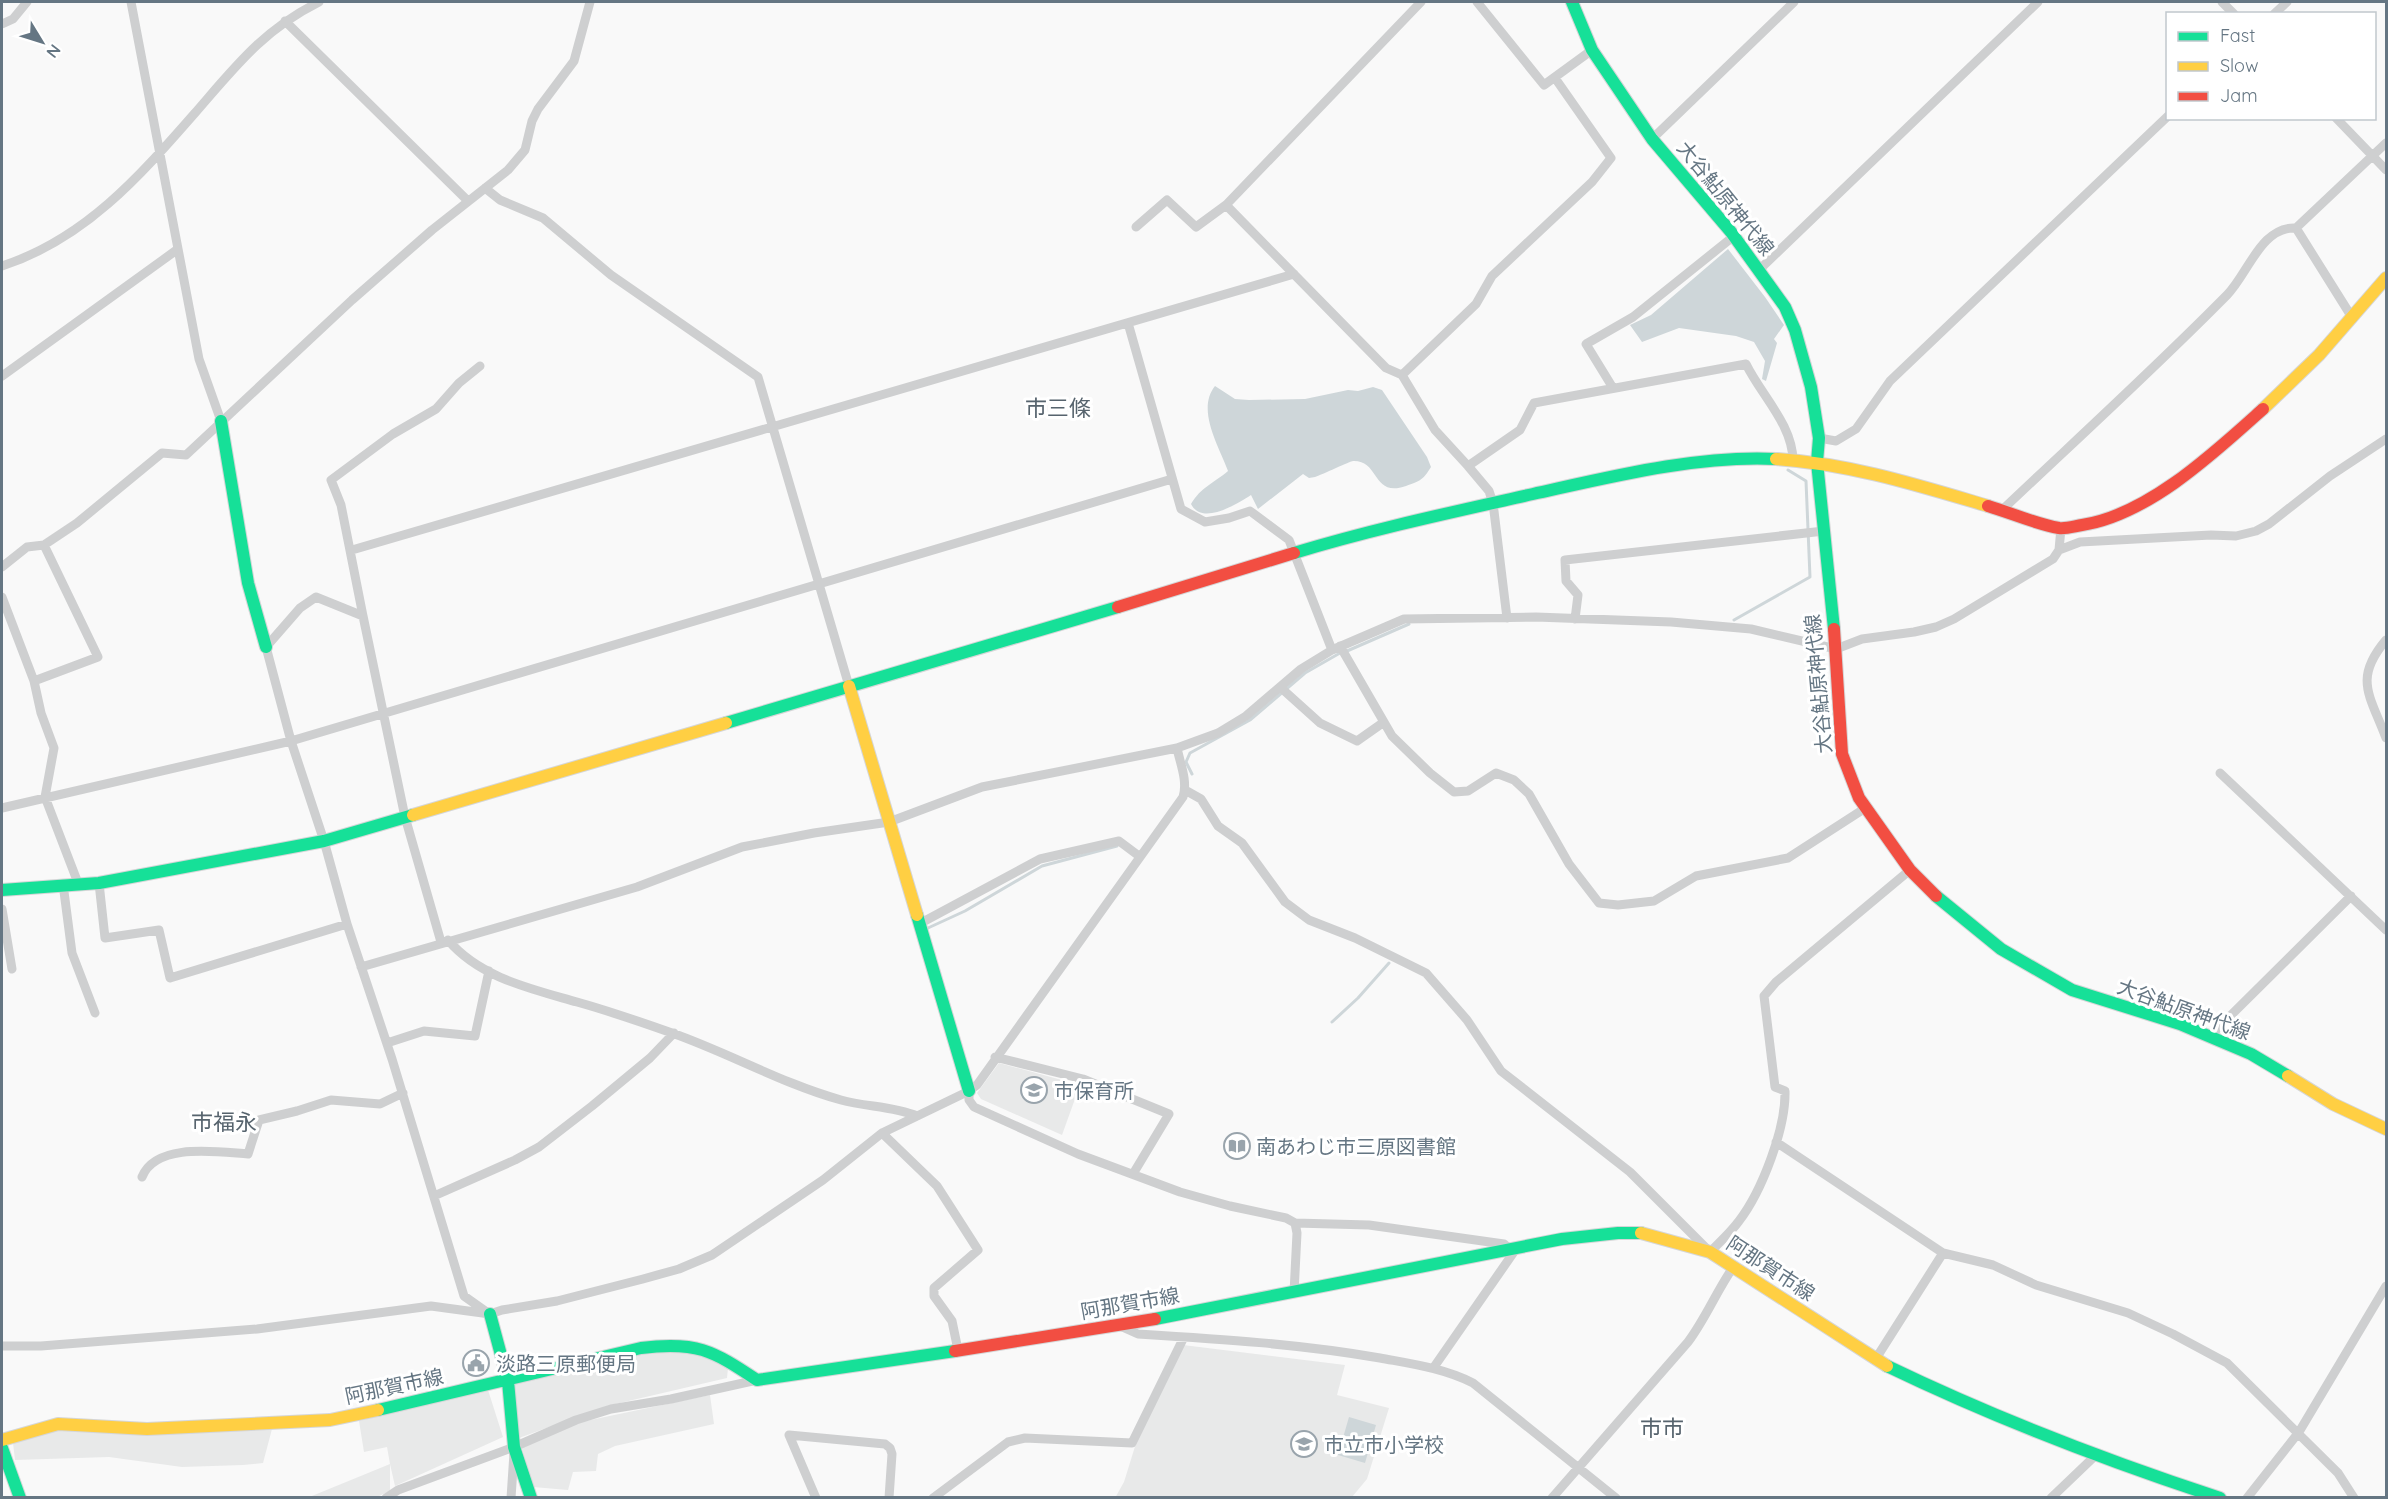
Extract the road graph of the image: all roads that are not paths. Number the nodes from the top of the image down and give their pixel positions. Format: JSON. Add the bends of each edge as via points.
{"nodes":[{"id":1,"x":27,"y":2,"type":"edge"},
{"id":2,"x":131,"y":2,"type":"edge"},
{"id":3,"x":318,"y":2,"type":"edge"},
{"id":4,"x":590,"y":2,"type":"edge"},
{"id":5,"x":1421,"y":2,"type":"edge"},
{"id":6,"x":1477,"y":2,"type":"edge"},
{"id":7,"x":1572,"y":2,"type":"edge"},
{"id":8,"x":1794,"y":2,"type":"edge"},
{"id":9,"x":2038,"y":2,"type":"edge"},
{"id":10,"x":285,"y":21,"type":"junction"},
{"id":11,"x":2,"y":24,"type":"edge"},
{"id":12,"x":1592,"y":50,"type":"junction"},
{"id":13,"x":1555,"y":78,"type":"junction"},
{"id":14,"x":2166,"y":118,"type":"edge"},
{"id":15,"x":2338,"y":120,"type":"edge"},
{"id":16,"x":1653,"y":139,"type":"junction"},
{"id":17,"x":2386,"y":143,"type":"edge"},
{"id":18,"x":159,"y":151,"type":"junction"},
{"id":19,"x":2373,"y":156,"type":"junction"},
{"id":20,"x":2386,"y":170,"type":"edge"},
{"id":21,"x":485,"y":188,"type":"junction"},
{"id":22,"x":468,"y":201,"type":"junction"},
{"id":23,"x":1226,"y":205,"type":"junction"},
{"id":24,"x":1136,"y":227,"type":"dead end"},
{"id":25,"x":2296,"y":228,"type":"junction"},
{"id":26,"x":1734,"y":236,"type":"junction"},
{"id":27,"x":178,"y":249,"type":"junction"},
{"id":28,"x":2,"y":266,"type":"edge"},
{"id":29,"x":1759,"y":270,"type":"junction"},
{"id":30,"x":1294,"y":274,"type":"junction"},
{"id":31,"x":2386,"y":278,"type":"edge"},
{"id":32,"x":2353,"y":319,"type":"junction"},
{"id":33,"x":1128,"y":323,"type":"junction"},
{"id":34,"x":480,"y":366,"type":"dead end"},
{"id":35,"x":1402,"y":375,"type":"junction"},
{"id":36,"x":2,"y":376,"type":"edge"},
{"id":37,"x":1613,"y":388,"type":"junction"},
{"id":38,"x":221,"y":421,"type":"junction"},
{"id":39,"x":773,"y":427,"type":"junction"},
{"id":40,"x":1819,"y":438,"type":"junction"},
{"id":41,"x":2386,"y":439,"type":"edge"},
{"id":42,"x":1793,"y":460,"type":"junction"},
{"id":43,"x":1817,"y":462,"type":"junction"},
{"id":44,"x":1468,"y":466,"type":"junction"},
{"id":45,"x":1172,"y":479,"type":"junction"},
{"id":46,"x":1493,"y":503,"type":"junction"},
{"id":47,"x":2001,"y":511,"type":"junction"},
{"id":48,"x":2061,"y":528,"type":"junction"},
{"id":49,"x":1824,"y":531,"type":"junction"},
{"id":50,"x":44,"y":545,"type":"junction"},
{"id":51,"x":352,"y":550,"type":"junction"},
{"id":52,"x":2059,"y":550,"type":"junction"},
{"id":53,"x":1295,"y":553,"type":"junction"},
{"id":54,"x":2,"y":567,"type":"edge"},
{"id":55,"x":820,"y":586,"type":"junction"},
{"id":56,"x":2,"y":597,"type":"edge"},
{"id":57,"x":363,"y":616,"type":"junction"},
{"id":58,"x":1507,"y":618,"type":"junction"},
{"id":59,"x":1575,"y":619,"type":"junction"},
{"id":60,"x":2386,"y":640,"type":"edge"},
{"id":61,"x":266,"y":647,"type":"junction"},
{"id":62,"x":1336,"y":648,"type":"junction"},
{"id":63,"x":1836,"y":649,"type":"junction"},
{"id":64,"x":34,"y":681,"type":"junction"},
{"id":65,"x":849,"y":686,"type":"junction"},
{"id":66,"x":1280,"y":687,"type":"junction"},
{"id":67,"x":384,"y":712,"type":"junction"},
{"id":68,"x":1384,"y":722,"type":"junction"},
{"id":69,"x":2386,"y":738,"type":"edge"},
{"id":70,"x":291,"y":741,"type":"junction"},
{"id":71,"x":1176,"y":748,"type":"junction"},
{"id":72,"x":2220,"y":773,"type":"dead end"},
{"id":73,"x":1185,"y":790,"type":"junction"},
{"id":74,"x":45,"y":797,"type":"junction"},
{"id":75,"x":1867,"y":807,"type":"junction"},
{"id":76,"x":2,"y":808,"type":"edge"},
{"id":77,"x":405,"y":817,"type":"junction"},
{"id":78,"x":889,"y":822,"type":"junction"},
{"id":79,"x":324,"y":840,"type":"junction"},
{"id":80,"x":1139,"y":856,"type":"junction"},
{"id":81,"x":1910,"y":870,"type":"junction"},
{"id":82,"x":78,"y":883,"type":"junction"},
{"id":83,"x":99,"y":883,"type":"junction"},
{"id":84,"x":63,"y":884,"type":"junction"},
{"id":85,"x":2,"y":890,"type":"edge"},
{"id":86,"x":2351,"y":896,"type":"junction"},
{"id":87,"x":2,"y":909,"type":"edge"},
{"id":88,"x":347,"y":924,"type":"junction"},
{"id":89,"x":919,"y":924,"type":"junction"},
{"id":90,"x":2386,"y":930,"type":"edge"},
{"id":91,"x":445,"y":941,"type":"junction"},
{"id":92,"x":361,"y":967,"type":"junction"},
{"id":93,"x":12,"y":969,"type":"dead end"},
{"id":94,"x":489,"y":971,"type":"junction"},
{"id":95,"x":95,"y":1013,"type":"dead end"},
{"id":96,"x":674,"y":1033,"type":"junction"},
{"id":97,"x":2210,"y":1036,"type":"junction"},
{"id":98,"x":387,"y":1043,"type":"junction"},
{"id":99,"x":996,"y":1057,"type":"junction"},
{"id":100,"x":969,"y":1091,"type":"junction"},
{"id":101,"x":403,"y":1094,"type":"junction"},
{"id":102,"x":917,"y":1116,"type":"junction"},
{"id":103,"x":2386,"y":1129,"type":"edge"},
{"id":104,"x":882,"y":1133,"type":"junction"},
{"id":105,"x":1776,"y":1142,"type":"junction"},
{"id":106,"x":1133,"y":1174,"type":"junction"},
{"id":107,"x":142,"y":1177,"type":"dead end"},
{"id":108,"x":435,"y":1196,"type":"junction"},
{"id":109,"x":1295,"y":1223,"type":"junction"},
{"id":110,"x":1513,"y":1249,"type":"junction"},
{"id":111,"x":1710,"y":1252,"type":"junction"},
{"id":112,"x":1943,"y":1253,"type":"junction"},
{"id":113,"x":1734,"y":1266,"type":"junction"},
{"id":114,"x":2386,"y":1286,"type":"edge"},
{"id":115,"x":1294,"y":1293,"type":"junction"},
{"id":116,"x":490,"y":1314,"type":"junction"},
{"id":117,"x":1120,"y":1326,"type":"junction"},
{"id":118,"x":1184,"y":1337,"type":"junction"},
{"id":119,"x":2,"y":1346,"type":"edge"},
{"id":120,"x":958,"y":1350,"type":"junction"},
{"id":121,"x":1875,"y":1360,"type":"junction"},
{"id":122,"x":1434,"y":1367,"type":"junction"},
{"id":123,"x":757,"y":1380,"type":"junction"},
{"id":124,"x":508,"y":1381,"type":"junction"},
{"id":125,"x":2299,"y":1432,"type":"junction"},
{"id":126,"x":2,"y":1440,"type":"edge"},
{"id":127,"x":514,"y":1447,"type":"junction"},
{"id":128,"x":2,"y":1448,"type":"edge"},
{"id":129,"x":2097,"y":1454,"type":"junction"},
{"id":130,"x":1577,"y":1468,"type":"junction"},
{"id":131,"x":20,"y":1497,"type":"edge"},
{"id":132,"x":386,"y":1497,"type":"edge"},
{"id":133,"x":511,"y":1497,"type":"edge"},
{"id":134,"x":531,"y":1497,"type":"edge"},
{"id":135,"x":816,"y":1497,"type":"edge"},
{"id":136,"x":889,"y":1497,"type":"edge"},
{"id":137,"x":933,"y":1497,"type":"edge"},
{"id":138,"x":1552,"y":1497,"type":"edge"},
{"id":139,"x":1616,"y":1497,"type":"edge"},
{"id":140,"x":2051,"y":1497,"type":"edge"},
{"id":141,"x":2220,"y":1497,"type":"edge"},
{"id":142,"x":2247,"y":1497,"type":"edge"},
{"id":143,"x":2354,"y":1497,"type":"edge"}],
"edges":[{"from":1,"to":11,"type":"street"},
{"from":2,"to":18,"type":"street"},
{"from":3,"to":10,"type":"street"},
{"from":4,"to":21,"type":"street","via":[[574,61],[538,109],[525,150]]},
{"from":5,"to":23,"type":"street"},
{"from":6,"to":13,"type":"street","via":[[1544,85]]},
{"from":7,"to":12,"type":"main road","name":"大谷鮎原神代線"},
{"from":8,"to":16,"type":"street"},
{"from":9,"to":29,"type":"street"},
{"from":10,"to":18,"type":"street","via":[[252,47]]},
{"from":10,"to":22,"type":"street"},
{"from":12,"to":13,"type":"street"},
{"from":12,"to":16,"type":"main road","name":"大谷鮎原神代線"},
{"from":13,"to":35,"type":"street","via":[[1611,158],[1592,182],[1492,276],[1476,304]]},
{"from":14,"to":40,"type":"street","via":[[1890,381],[1856,429],[1836,441]]},
{"from":15,"to":19,"type":"street"},
{"from":16,"to":26,"type":"main road","name":"大谷鮎原神代線"},
{"from":17,"to":19,"type":"street"},
{"from":18,"to":27,"type":"street"},
{"from":18,"to":28,"type":"street","via":[[100,212],[68,235]]},
{"from":19,"to":20,"type":"street"},
{"from":19,"to":25,"type":"street"},
{"from":21,"to":22,"type":"street"},
{"from":21,"to":39,"type":"street","via":[[500,200],[543,218],[611,275],[758,376]]},
{"from":22,"to":38,"type":"street","via":[[352,300]]},
{"from":23,"to":24,"type":"street","via":[[1196,227],[1167,200]]},
{"from":23,"to":30,"type":"street"},
{"from":25,"to":32,"type":"street"},
{"from":25,"to":47,"type":"street","via":[[2285,227],[2265,240],[2230,292]]},
{"from":26,"to":29,"type":"main road","name":"大谷鮎原神代線"},
{"from":26,"to":37,"type":"street","via":[[1633,317],[1586,344]]},
{"from":27,"to":36,"type":"street"},
{"from":27,"to":38,"type":"street","via":[[199,359]]},
{"from":29,"to":40,"type":"main road","name":"大谷鮎原神代線","via":[[1785,307],[1795,330],[1811,387]]},
{"from":30,"to":33,"type":"street"},
{"from":30,"to":35,"type":"street","via":[[1386,369]]},
{"from":31,"to":32,"type":"main road"},
{"from":32,"to":48,"type":"main road","via":[[2272,402],[2162,491],[2122,515]]},
{"from":33,"to":39,"type":"street"},
{"from":33,"to":45,"type":"street"},
{"from":34,"to":51,"type":"street","via":[[436,409],[393,434],[331,480]]},
{"from":35,"to":44,"type":"street","via":[[1435,430]]},
{"from":37,"to":42,"type":"street","via":[[1746,364],[1768,397],[1793,448]]},
{"from":37,"to":44,"type":"street","via":[[1534,403],[1520,430]]},
{"from":38,"to":50,"type":"street","via":[[186,455],[162,453]]},
{"from":38,"to":61,"type":"main road","via":[[248,583]]},
{"from":39,"to":51,"type":"street"},
{"from":39,"to":55,"type":"street"},
{"from":40,"to":43,"type":"main road","name":"大谷鮎原神代線"},
{"from":41,"to":52,"type":"street","via":[[2256,531],[2236,536],[2080,542]]},
{"from":42,"to":43,"type":"main road"},
{"from":42,"to":46,"type":"main road","via":[[1750,458],[1640,470]]},
{"from":43,"to":47,"type":"main road","via":[[1890,477]]},
{"from":43,"to":49,"type":"main road","name":"大谷鮎原神代線"},
{"from":44,"to":46,"type":"street","via":[[1489,491]]},
{"from":45,"to":53,"type":"street","via":[[1181,509],[1205,522],[1250,511],[1289,540]]},
{"from":45,"to":55,"type":"street"},
{"from":46,"to":53,"type":"main road","via":[[1363,532]]},
{"from":46,"to":58,"type":"street"},
{"from":47,"to":48,"type":"main road"},
{"from":48,"to":52,"type":"street"},
{"from":49,"to":59,"type":"street","via":[[1565,560],[1566,581],[1578,595]]},
{"from":49,"to":63,"type":"main road","name":"大谷鮎原神代線"},
{"from":50,"to":54,"type":"street","via":[[27,548]]},
{"from":50,"to":64,"type":"street","via":[[98,657]]},
{"from":51,"to":57,"type":"street"},
{"from":52,"to":63,"type":"street","via":[[2054,559],[1954,619],[1914,632],[1862,639]]},
{"from":53,"to":62,"type":"street"},
{"from":53,"to":65,"type":"main road"},
{"from":55,"to":65,"type":"street"},
{"from":55,"to":67,"type":"street"},
{"from":56,"to":64,"type":"street"},
{"from":57,"to":61,"type":"street","via":[[316,597],[300,608]]},
{"from":57,"to":67,"type":"street"},
{"from":58,"to":59,"type":"street"},
{"from":58,"to":62,"type":"street","via":[[1404,619]]},
{"from":59,"to":63,"type":"street","via":[[1613,618],[1751,629]]},
{"from":60,"to":69,"type":"street","via":[[2369,663],[2366,678]]},
{"from":61,"to":70,"type":"street"},
{"from":62,"to":66,"type":"street"},
{"from":62,"to":68,"type":"street"},
{"from":63,"to":75,"type":"main road","name":"大谷鮎原神代線","via":[[1842,754],[1859,798]]},
{"from":64,"to":74,"type":"street","via":[[54,748]]},
{"from":65,"to":77,"type":"main road"},
{"from":65,"to":78,"type":"main road"},
{"from":66,"to":68,"type":"street","via":[[1320,723],[1357,741]]},
{"from":66,"to":71,"type":"street","via":[[1218,734]]},
{"from":67,"to":70,"type":"street"},
{"from":67,"to":77,"type":"street"},
{"from":68,"to":75,"type":"street","via":[[1392,736],[1454,792],[1468,792],[1496,773],[1514,780],[1529,794],[1569,864],[1599,903],[1654,901],[1696,876],[1788,858]]},
{"from":70,"to":74,"type":"street"},
{"from":70,"to":79,"type":"street"},
{"from":71,"to":73,"type":"street"},
{"from":71,"to":78,"type":"street","via":[[982,787]]},
{"from":72,"to":86,"type":"street"},
{"from":73,"to":80,"type":"street"},
{"from":73,"to":111,"type":"street","via":[[1201,799],[1218,826],[1242,843],[1285,902],[1309,920],[1426,973],[1467,1020],[1501,1071],[1630,1172]]},
{"from":74,"to":76,"type":"street"},
{"from":74,"to":82,"type":"street"},
{"from":75,"to":81,"type":"main road","name":"大谷鮎原神代線"},
{"from":77,"to":79,"type":"main road"},
{"from":77,"to":91,"type":"street"},
{"from":78,"to":89,"type":"main road"},
{"from":78,"to":91,"type":"street","via":[[742,847],[637,887]]},
{"from":79,"to":83,"type":"main road"},
{"from":79,"to":88,"type":"street"},
{"from":80,"to":89,"type":"street","via":[[1119,841],[1040,859]]},
{"from":80,"to":99,"type":"street"},
{"from":81,"to":97,"type":"main road","name":"大谷鮎原神代線","via":[[1944,904],[2001,950],[2045,976],[2072,990]]},
{"from":81,"to":105,"type":"street","via":[[1764,996],[1775,1086],[1785,1091],[1785,1110]]},
{"from":82,"to":83,"type":"main road"},
{"from":82,"to":84,"type":"main road"},
{"from":83,"to":88,"type":"street","via":[[105,938],[159,930],[170,978]]},
{"from":84,"to":85,"type":"main road"},
{"from":84,"to":95,"type":"street","via":[[72,952]]},
{"from":86,"to":90,"type":"street"},
{"from":86,"to":97,"type":"street"},
{"from":87,"to":93,"type":"street"},
{"from":88,"to":92,"type":"street"},
{"from":89,"to":100,"type":"main road"},
{"from":91,"to":92,"type":"street"},
{"from":91,"to":94,"type":"street"},
{"from":92,"to":98,"type":"street"},
{"from":94,"to":96,"type":"street","via":[[526,989]]},
{"from":94,"to":98,"type":"street","via":[[475,1036],[424,1031]]},
{"from":96,"to":102,"type":"street","via":[[842,1100]]},
{"from":96,"to":108,"type":"street","via":[[650,1058],[539,1147]]},
{"from":97,"to":103,"type":"main road","name":"大谷鮎原神代線","via":[[2251,1054],[2333,1104]]},
{"from":98,"to":101,"type":"street"},
{"from":99,"to":100,"type":"street"},
{"from":99,"to":106,"type":"street","via":[[1083,1079],[1169,1114]]},
{"from":100,"to":102,"type":"street"},
{"from":100,"to":106,"type":"street","via":[[974,1107]]},
{"from":101,"to":107,"type":"street","via":[[380,1104],[331,1100],[259,1120],[248,1154],[189,1151],[164,1156]]},
{"from":101,"to":108,"type":"street"},
{"from":102,"to":104,"type":"street"},
{"from":104,"to":116,"type":"street","via":[[823,1180],[697,1262],[574,1296]]},
{"from":104,"to":120,"type":"street","via":[[937,1186],[978,1250],[934,1288],[934,1296],[952,1321]]},
{"from":105,"to":111,"type":"street","via":[[1750,1205]]},
{"from":105,"to":112,"type":"street"},
{"from":106,"to":109,"type":"street","via":[[1180,1192]]},
{"from":108,"to":116,"type":"street","via":[[464,1296]]},
{"from":109,"to":110,"type":"street","via":[[1369,1225],[1504,1244]]},
{"from":109,"to":115,"type":"street"},
{"from":110,"to":111,"type":"main road","name":"阿那賀市線","via":[[1562,1239],[1640,1233]]},
{"from":110,"to":115,"type":"main road","name":"阿那賀市線"},
{"from":110,"to":122,"type":"street"},
{"from":111,"to":113,"type":"main road","name":"阿那賀市線"},
{"from":112,"to":121,"type":"street"},
{"from":112,"to":125,"type":"street","via":[[1993,1265],[2036,1285],[2128,1313],[2173,1334],[2227,1362]]},
{"from":113,"to":121,"type":"main road","name":"阿那賀市線"},
{"from":113,"to":130,"type":"street","via":[[1688,1342]]},
{"from":114,"to":125,"type":"street"},
{"from":115,"to":117,"type":"main road","name":"阿那賀市線"},
{"from":116,"to":119,"type":"street","via":[[431,1306],[257,1329],[41,1347]]},
{"from":116,"to":124,"type":"main road"},
{"from":117,"to":118,"type":"street","via":[[1138,1334]]},
{"from":117,"to":120,"type":"main road","name":"阿那賀市線"},
{"from":118,"to":122,"type":"street","via":[[1312,1347]]},
{"from":118,"to":137,"type":"street","via":[[1132,1443],[1025,1438],[1008,1442]]},
{"from":120,"to":123,"type":"main road","name":"阿那賀市線"},
{"from":121,"to":129,"type":"main road","name":"阿那賀市線","via":[[1960,1401]]},
{"from":122,"to":130,"type":"street","via":[[1473,1383]]},
{"from":123,"to":124,"type":"main road","name":"阿那賀市線","via":[[709,1350],[688,1344],[641,1348]]},
{"from":123,"to":127,"type":"street","via":[[611,1409]]},
{"from":124,"to":126,"type":"main road","name":"阿那賀市線","via":[[330,1420],[147,1430],[58,1424]]},
{"from":124,"to":127,"type":"main road"},
{"from":125,"to":142,"type":"street"},
{"from":125,"to":143,"type":"street","via":[[2338,1473]]},
{"from":127,"to":132,"type":"street"},
{"from":127,"to":133,"type":"street"},
{"from":127,"to":134,"type":"main road"},
{"from":128,"to":131,"type":"main road"},
{"from":129,"to":140,"type":"street"},
{"from":129,"to":141,"type":"main road","name":"阿那賀市線"},
{"from":130,"to":138,"type":"street"},
{"from":130,"to":139,"type":"street"},
{"from":135,"to":136,"type":"street","via":[[789,1435],[885,1444],[892,1454]]}]}
